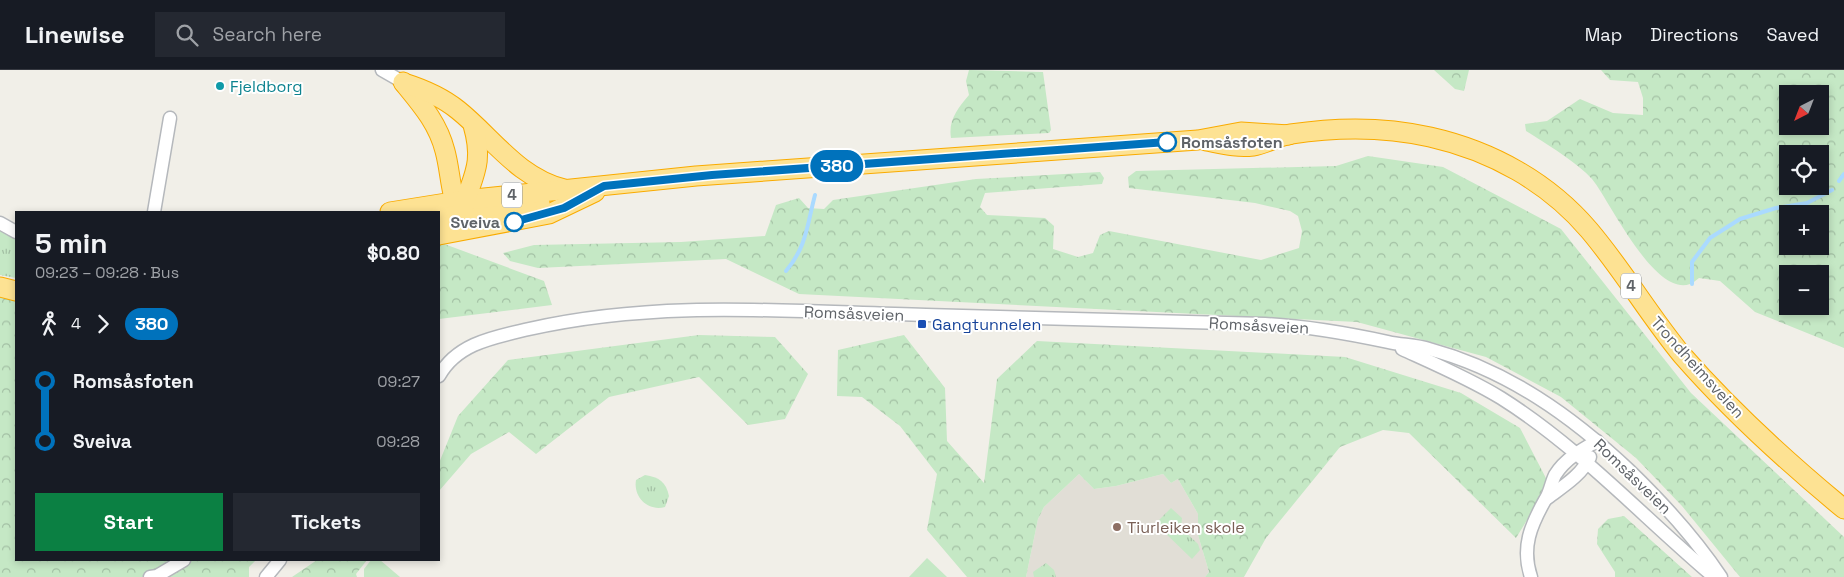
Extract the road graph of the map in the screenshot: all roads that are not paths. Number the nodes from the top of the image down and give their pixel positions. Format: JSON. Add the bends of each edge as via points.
{"nodes":[{"id":1,"x":382,"y":70,"type":"edge"},
{"id":2,"x":403,"y":82,"type":"junction"},
{"id":3,"x":170,"y":118,"type":"dead end"},
{"id":4,"x":473,"y":125,"type":"junction"},
{"id":5,"x":604,"y":186,"type":"junction"},
{"id":6,"x":571,"y":191,"type":"junction"},
{"id":7,"x":460,"y":206,"type":"junction"},
{"id":8,"x":154,"y":211,"type":"edge"},
{"id":9,"x":402,"y":211,"type":"edge"},
{"id":10,"x":440,"y":217,"type":"edge"},
{"id":11,"x":0,"y":222,"type":"edge"},
{"id":12,"x":15,"y":231,"type":"edge"},
{"id":13,"x":440,"y":235,"type":"edge"},
{"id":14,"x":0,"y":287,"type":"edge"},
{"id":15,"x":15,"y":291,"type":"edge"},
{"id":16,"x":1388,"y":343,"type":"junction"},
{"id":17,"x":443,"y":361,"type":"edge"},
{"id":18,"x":1597,"y":441,"type":"junction"},
{"id":19,"x":1574,"y":454,"type":"junction"},
{"id":20,"x":1586,"y":464,"type":"junction"},
{"id":21,"x":1546,"y":499,"type":"junction"},
{"id":22,"x":1844,"y":508,"type":"edge"},
{"id":23,"x":182,"y":561,"type":"edge"},
{"id":24,"x":279,"y":561,"type":"edge"},
{"id":25,"x":150,"y":577,"type":"edge"},
{"id":26,"x":266,"y":577,"type":"edge"},
{"id":27,"x":1531,"y":577,"type":"edge"},
{"id":28,"x":1714,"y":577,"type":"edge"},
{"id":29,"x":1721,"y":577,"type":"edge"}],
"edges":[{"from":1,"to":2,"type":"street"},
{"from":2,"to":4,"type":"highway","via":[[434,94]]},
{"from":2,"to":7,"type":"highway","via":[[438,132]]},
{"from":3,"to":8,"type":"street"},
{"from":4,"to":6,"type":"highway","via":[[518,167]]},
{"from":4,"to":7,"type":"highway","via":[[479,152],[478,166]]},
{"from":5,"to":6,"type":"highway","name":"Trondheimsveien","number":"4"},
{"from":5,"to":13,"type":"highway","name":"Trondheimsveien","number":"4","via":[[548,214]]},
{"from":5,"to":22,"type":"highway","name":"Trondheimsveien","number":"4","via":[[712,175],[1198,140],[1241,132],[1289,135],[1372,130],[1428,137],[1484,154],[1530,179],[1567,207],[1590,231],[1655,321],[1707,382],[1757,432]]},
{"from":6,"to":7,"type":"highway","name":"Trondheimsveien","number":"4"},
{"from":7,"to":9,"type":"highway","name":"Trondheimsveien","number":"4"},
{"from":7,"to":10,"type":"highway"},
{"from":11,"to":12,"type":"street"},
{"from":14,"to":15,"type":"highway"},
{"from":16,"to":17,"type":"street","name":"Romsåsveien","via":[[1322,328],[1274,325],[700,309],[634,312],[554,323],[466,347]]},
{"from":16,"to":18,"type":"street","name":"Romsåsveien","via":[[1427,348],[1504,378],[1555,408]]},
{"from":16,"to":19,"type":"street","name":"Romsåsveien","via":[[1501,398]]},
{"from":18,"to":19,"type":"street"},
{"from":18,"to":20,"type":"street"},
{"from":18,"to":29,"type":"street","name":"Romsåsveien","via":[[1672,514],[1705,552]]},
{"from":19,"to":20,"type":"street","name":"Romsåsveien"},
{"from":19,"to":21,"type":"street","via":[[1555,476]]},
{"from":20,"to":21,"type":"street"},
{"from":20,"to":28,"type":"street","name":"Romsåsveien"},
{"from":21,"to":27,"type":"street","via":[[1532,522],[1527,540]]},
{"from":23,"to":25,"type":"street"},
{"from":24,"to":26,"type":"street"}]}
